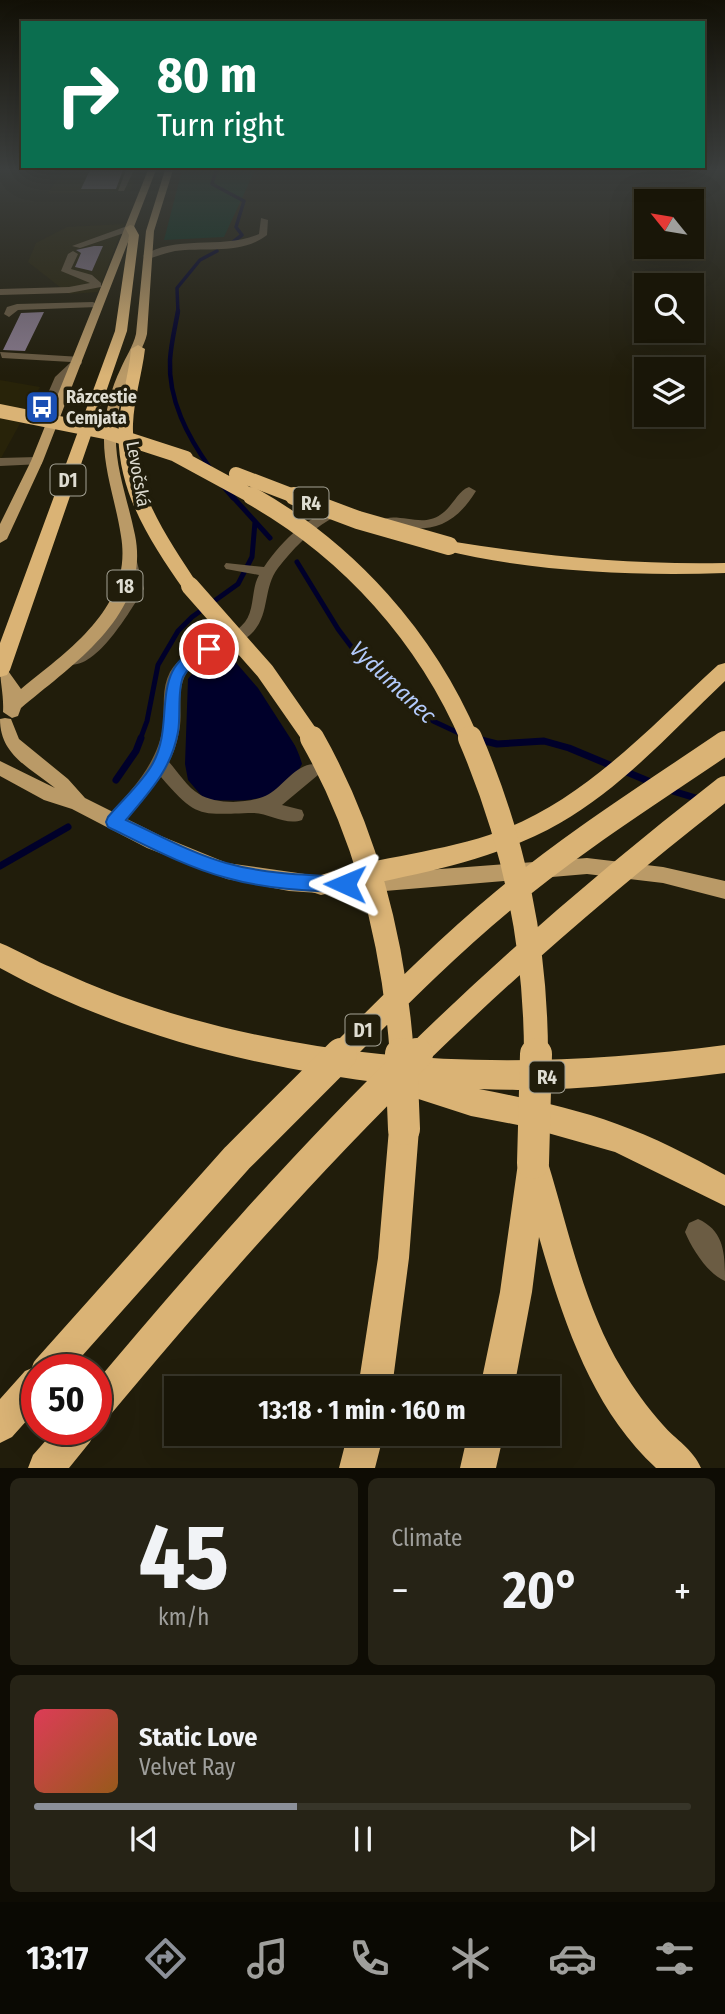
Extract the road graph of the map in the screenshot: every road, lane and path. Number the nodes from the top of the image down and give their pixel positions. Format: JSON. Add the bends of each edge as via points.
{"nodes":[{"id":1,"x":105,"y":239,"type":"edge"},
{"id":2,"x":126,"y":239,"type":"edge"},
{"id":3,"x":134,"y":239,"type":"edge"},
{"id":4,"x":149,"y":239,"type":"joint"},
{"id":5,"x":255,"y":239,"type":"edge"},
{"id":6,"x":170,"y":249,"type":"junction"},
{"id":7,"x":148,"y":256,"type":"junction"},
{"id":8,"x":98,"y":285,"type":"junction"},
{"id":9,"x":0,"y":292,"type":"edge"},
{"id":10,"x":93,"y":306,"type":"junction"},
{"id":11,"x":9,"y":313,"type":"dead end"},
{"id":12,"x":87,"y":334,"type":"junction"},
{"id":13,"x":138,"y":349,"type":"junction"},
{"id":14,"x":2,"y":355,"type":"dead end"},
{"id":15,"x":76,"y":361,"type":"junction"},
{"id":16,"x":0,"y":411,"type":"edge"},
{"id":17,"x":174,"y":454,"type":"junction"},
{"id":18,"x":37,"y":461,"type":"junction"},
{"id":19,"x":0,"y":462,"type":"edge"},
{"id":20,"x":469,"y":491,"type":"dead end"},
{"id":21,"x":0,"y":539,"type":"edge"},
{"id":22,"x":130,"y":562,"type":"joint"},
{"id":23,"x":725,"y":568,"type":"edge"},
{"id":24,"x":58,"y":670,"type":"joint"},
{"id":25,"x":725,"y":670,"type":"edge"},
{"id":26,"x":0,"y":671,"type":"edge"},
{"id":27,"x":14,"y":704,"type":"junction"},
{"id":28,"x":3,"y":727,"type":"edge"},
{"id":29,"x":725,"y":743,"type":"edge"},
{"id":30,"x":161,"y":765,"type":"junction"},
{"id":31,"x":0,"y":768,"type":"edge"},
{"id":32,"x":312,"y":769,"type":"dead end"},
{"id":33,"x":725,"y":788,"type":"edge"},
{"id":34,"x":78,"y":803,"type":"junction"},
{"id":35,"x":255,"y":806,"type":"junction"},
{"id":36,"x":295,"y":815,"type":"dead end"},
{"id":37,"x":114,"y":822,"type":"junction"},
{"id":38,"x":321,"y":885,"type":"junction"},
{"id":39,"x":725,"y":890,"type":"edge"},
{"id":40,"x":6,"y":959,"type":"edge"},
{"id":41,"x":725,"y":1059,"type":"edge"},
{"id":42,"x":368,"y":1068,"type":"junction"},
{"id":43,"x":533,"y":1163,"type":"junction"},
{"id":44,"x":725,"y":1191,"type":"edge"},
{"id":45,"x":698,"y":1232,"type":"dead end"},
{"id":46,"x":725,"y":1268,"type":"edge"},
{"id":47,"x":62,"y":1354,"type":"edge"},
{"id":48,"x":377,"y":1376,"type":"edge"},
{"id":49,"x":500,"y":1376,"type":"edge"},
{"id":50,"x":112,"y":1388,"type":"edge"},
{"id":51,"x":21,"y":1401,"type":"edge"},
{"id":52,"x":0,"y":1425,"type":"edge"},
{"id":53,"x":65,"y":1445,"type":"edge"},
{"id":54,"x":363,"y":1446,"type":"edge"},
{"id":55,"x":483,"y":1446,"type":"edge"},
{"id":56,"x":46,"y":1468,"type":"edge"},
{"id":57,"x":357,"y":1468,"type":"edge"},
{"id":58,"x":478,"y":1468,"type":"edge"},
{"id":59,"x":683,"y":1468,"type":"edge"}],
"edges":[{"from":1,"to":8,"type":"street","via":[[75,250],[66,271],[89,277]]},
{"from":2,"to":12,"type":"main road"},
{"from":3,"to":26,"type":"highway","number":"D1","via":[[125,315],[114,354]]},
{"from":4,"to":6,"type":"street"},
{"from":4,"to":7,"type":"main road","name":"Levočská","number":"18"},
{"from":5,"to":6,"type":"street"},
{"from":6,"to":7,"type":"street"},
{"from":7,"to":13,"type":"main road","name":"Levočská","number":"18"},
{"from":8,"to":9,"type":"street"},
{"from":8,"to":10,"type":"street"},
{"from":10,"to":11,"type":"street","via":[[17,307]]},
{"from":10,"to":12,"type":"street"},
{"from":12,"to":15,"type":"main road"},
{"from":13,"to":22,"type":"main road","name":"Levočská","number":"18","via":[[118,393],[110,434]]},
{"from":13,"to":48,"type":"highway","bridge":true,"via":[[126,426],[128,462],[147,518],[190,586],[273,681],[327,762],[365,849],[384,919],[400,1011],[404,1129],[400,1213]]},
{"from":14,"to":15,"type":"street"},
{"from":15,"to":18,"type":"main road"},
{"from":16,"to":17,"type":"highway","number":"R4","bridge":true,"via":[[85,427]]},
{"from":17,"to":23,"type":"highway","number":"R4","bridge":true,"via":[[358,520],[449,546],[584,565]]},
{"from":17,"to":43,"type":"highway","bridge":true,"via":[[280,512],[335,554],[413,638],[458,709],[499,810],[529,932],[537,1041]]},
{"from":18,"to":19,"type":"street"},
{"from":18,"to":21,"type":"main road"},
{"from":20,"to":30,"type":"street","via":[[449,516],[421,526],[331,514],[247,569],[262,584],[257,616],[231,642],[188,661],[175,677],[170,732]]},
{"from":22,"to":24,"type":"street","via":[[136,589],[103,640]]},
{"from":24,"to":27,"type":"main road"},
{"from":25,"to":38,"type":"highway","via":[[642,751],[551,818],[461,853]]},
{"from":26,"to":27,"type":"main road","via":[[13,689]]},
{"from":27,"to":28,"type":"main road"},
{"from":28,"to":34,"type":"main road","via":[[12,743],[62,783]]},
{"from":29,"to":47,"type":"highway","number":"D1","bridge":true,"via":[[570,850],[434,961],[237,1158]]},
{"from":30,"to":35,"type":"street","via":[[202,805]]},
{"from":30,"to":37,"type":"street"},
{"from":31,"to":34,"type":"main road","via":[[51,795]]},
{"from":32,"to":35,"type":"street","via":[[272,802]]},
{"from":33,"to":50,"type":"highway","bridge":true,"via":[[597,887],[436,1034],[250,1227]]},
{"from":34,"to":37,"type":"main road"},
{"from":35,"to":36,"type":"street"},
{"from":37,"to":38,"type":"main road","via":[[228,871]]},
{"from":38,"to":39,"type":"main road","via":[[587,866]]},
{"from":40,"to":42,"type":"highway","number":"R4","via":[[172,1027],[267,1052]]},
{"from":41,"to":42,"type":"highway","number":"R4","via":[[572,1076],[461,1077]]},
{"from":42,"to":44,"type":"highway","via":[[471,1102],[616,1138]]},
{"from":43,"to":49,"type":"highway"},
{"from":43,"to":59,"type":"highway","via":[[587,1334],[603,1368],[650,1437]]},
{"from":45,"to":46,"type":"street"},
{"from":51,"to":52,"type":"highway"},
{"from":53,"to":56,"type":"highway"},
{"from":54,"to":57,"type":"highway"},
{"from":55,"to":58,"type":"highway"}]}
